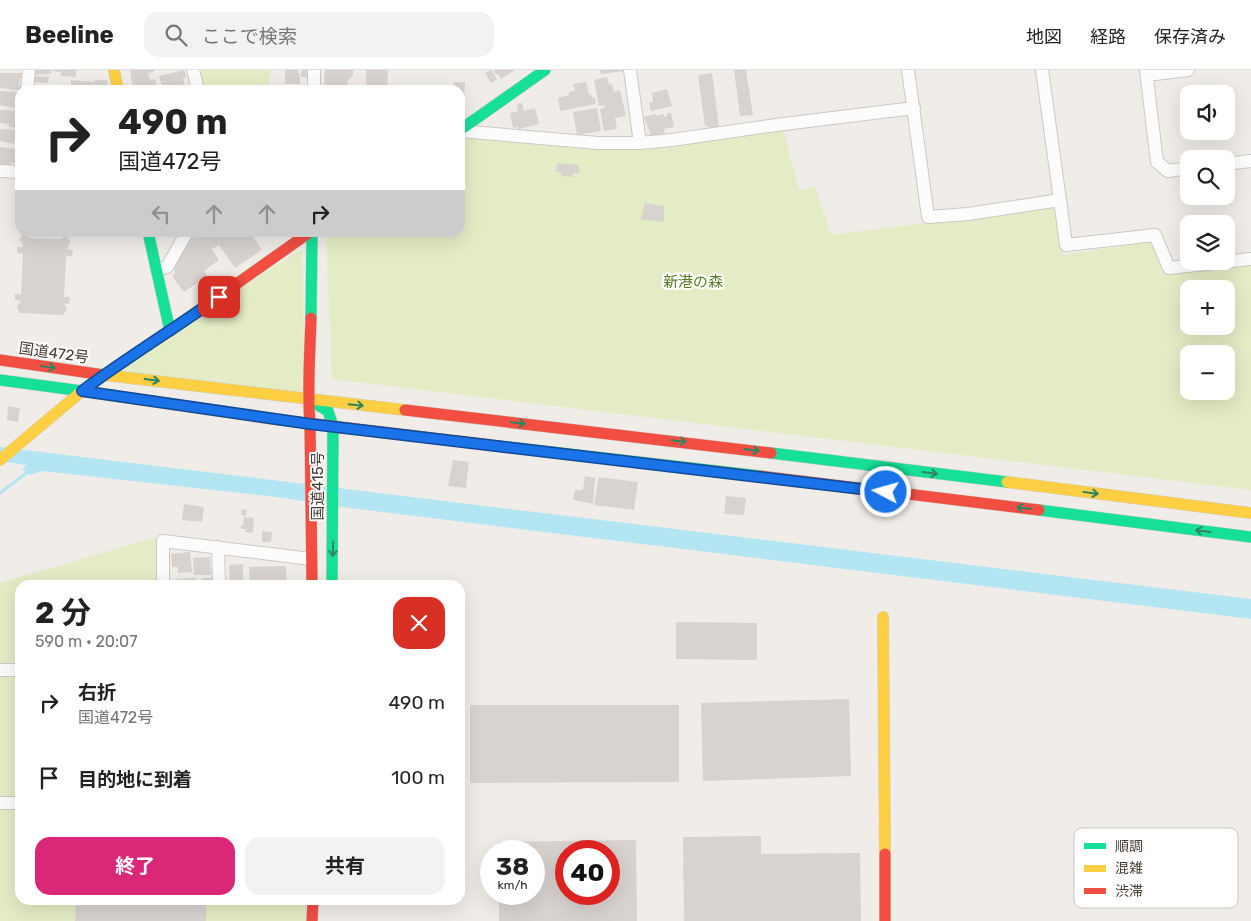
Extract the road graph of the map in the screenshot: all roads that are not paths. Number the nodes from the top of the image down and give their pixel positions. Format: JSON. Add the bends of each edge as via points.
{"nodes":[{"id":1,"x":29,"y":70,"type":"edge"},
{"id":2,"x":114,"y":70,"type":"edge"},
{"id":3,"x":194,"y":70,"type":"edge"},
{"id":4,"x":314,"y":70,"type":"edge"},
{"id":5,"x":545,"y":70,"type":"edge"},
{"id":6,"x":630,"y":70,"type":"edge"},
{"id":7,"x":908,"y":70,"type":"edge"},
{"id":8,"x":1042,"y":70,"type":"edge"},
{"id":9,"x":1188,"y":70,"type":"edge"},
{"id":10,"x":1147,"y":73,"type":"edge"},
{"id":11,"x":28,"y":85,"type":"edge"},
{"id":12,"x":117,"y":85,"type":"edge"},
{"id":13,"x":197,"y":85,"type":"edge"},
{"id":14,"x":314,"y":85,"type":"edge"},
{"id":15,"x":914,"y":108,"type":"junction"},
{"id":16,"x":465,"y":127,"type":"edge"},
{"id":17,"x":465,"y":131,"type":"edge"},
{"id":18,"x":640,"y":143,"type":"junction"},
{"id":19,"x":1251,"y":161,"type":"edge"},
{"id":20,"x":1235,"y":163,"type":"edge"},
{"id":21,"x":1180,"y":169,"type":"edge"},
{"id":22,"x":0,"y":171,"type":"edge"},
{"id":23,"x":15,"y":172,"type":"edge"},
{"id":24,"x":1060,"y":200,"type":"junction"},
{"id":25,"x":149,"y":237,"type":"edge"},
{"id":26,"x":184,"y":237,"type":"edge"},
{"id":27,"x":304,"y":237,"type":"edge"},
{"id":28,"x":311,"y":237,"type":"edge"},
{"id":29,"x":1251,"y":259,"type":"edge"},
{"id":30,"x":157,"y":270,"type":"junction"},
{"id":31,"x":170,"y":331,"type":"junction"},
{"id":32,"x":0,"y":360,"type":"edge"},
{"id":33,"x":104,"y":375,"type":"junction"},
{"id":34,"x":0,"y":380,"type":"edge"},
{"id":35,"x":82,"y":391,"type":"junction"},
{"id":36,"x":308,"y":400,"type":"junction"},
{"id":37,"x":310,"y":424,"type":"junction"},
{"id":38,"x":333,"y":426,"type":"junction"},
{"id":39,"x":0,"y":460,"type":"edge"},
{"id":40,"x":1251,"y":513,"type":"edge"},
{"id":41,"x":1251,"y":537,"type":"edge"},
{"id":42,"x":218,"y":547,"type":"junction"},
{"id":43,"x":311,"y":559,"type":"junction"},
{"id":44,"x":163,"y":580,"type":"edge"},
{"id":45,"x":219,"y":580,"type":"edge"},
{"id":46,"x":312,"y":580,"type":"edge"},
{"id":47,"x":332,"y":580,"type":"edge"},
{"id":48,"x":884,"y":617,"type":"dead end"},
{"id":49,"x":0,"y":670,"type":"edge"},
{"id":50,"x":15,"y":670,"type":"edge"},
{"id":51,"x":0,"y":803,"type":"edge"},
{"id":52,"x":15,"y":803,"type":"edge"},
{"id":53,"x":313,"y":905,"type":"edge"},
{"id":54,"x":312,"y":921,"type":"edge"},
{"id":55,"x":885,"y":921,"type":"edge"}],
"edges":[{"from":1,"to":11,"type":"street"},
{"from":2,"to":12,"type":"main road"},
{"from":3,"to":13,"type":"street"},
{"from":4,"to":14,"type":"street"},
{"from":5,"to":16,"type":"main road"},
{"from":6,"to":18,"type":"street"},
{"from":7,"to":15,"type":"street"},
{"from":8,"to":24,"type":"street"},
{"from":9,"to":10,"type":"street"},
{"from":10,"to":21,"type":"street","via":[[1157,162],[1168,171]]},
{"from":15,"to":18,"type":"street"},
{"from":15,"to":24,"type":"street","via":[[928,217]]},
{"from":17,"to":18,"type":"street","via":[[598,143]]},
{"from":19,"to":20,"type":"street"},
{"from":22,"to":23,"type":"street"},
{"from":24,"to":29,"type":"street","via":[[1066,246],[1156,235],[1169,268]]},
{"from":25,"to":30,"type":"main road"},
{"from":26,"to":30,"type":"street","via":[[167,267]]},
{"from":27,"to":31,"type":"main road","name":"国道472号"},
{"from":28,"to":36,"type":"main road","name":"国道415号","via":[[311,373]]},
{"from":30,"to":31,"type":"main road"},
{"from":31,"to":33,"type":"main road","name":"国道472号"},
{"from":32,"to":33,"type":"main road","name":"国道472号","one_way":true},
{"from":33,"to":35,"type":"main road","name":"国道472号"},
{"from":33,"to":36,"type":"main road","one_way":true},
{"from":34,"to":35,"type":"main road"},
{"from":35,"to":37,"type":"main road"},
{"from":35,"to":39,"type":"main road","name":"国道472号"},
{"from":36,"to":37,"type":"main road","name":"国道415号"},
{"from":36,"to":38,"type":"main road","via":[[328,411]]},
{"from":36,"to":40,"type":"main road","one_way":true,"via":[[703,444]]},
{"from":37,"to":38,"type":"main road"},
{"from":37,"to":43,"type":"main road","name":"国道415号"},
{"from":41,"to":38,"type":"main road","one_way":true},
{"from":38,"to":47,"type":"main road","name":"国道415号","one_way":true},
{"from":42,"to":43,"type":"street"},
{"from":42,"to":44,"type":"street","via":[[163,541]]},
{"from":42,"to":45,"type":"street"},
{"from":43,"to":46,"type":"main road","name":"国道415号"},
{"from":48,"to":55,"type":"main road"},
{"from":49,"to":50,"type":"street"},
{"from":51,"to":52,"type":"street"},
{"from":53,"to":54,"type":"main road"}]}
